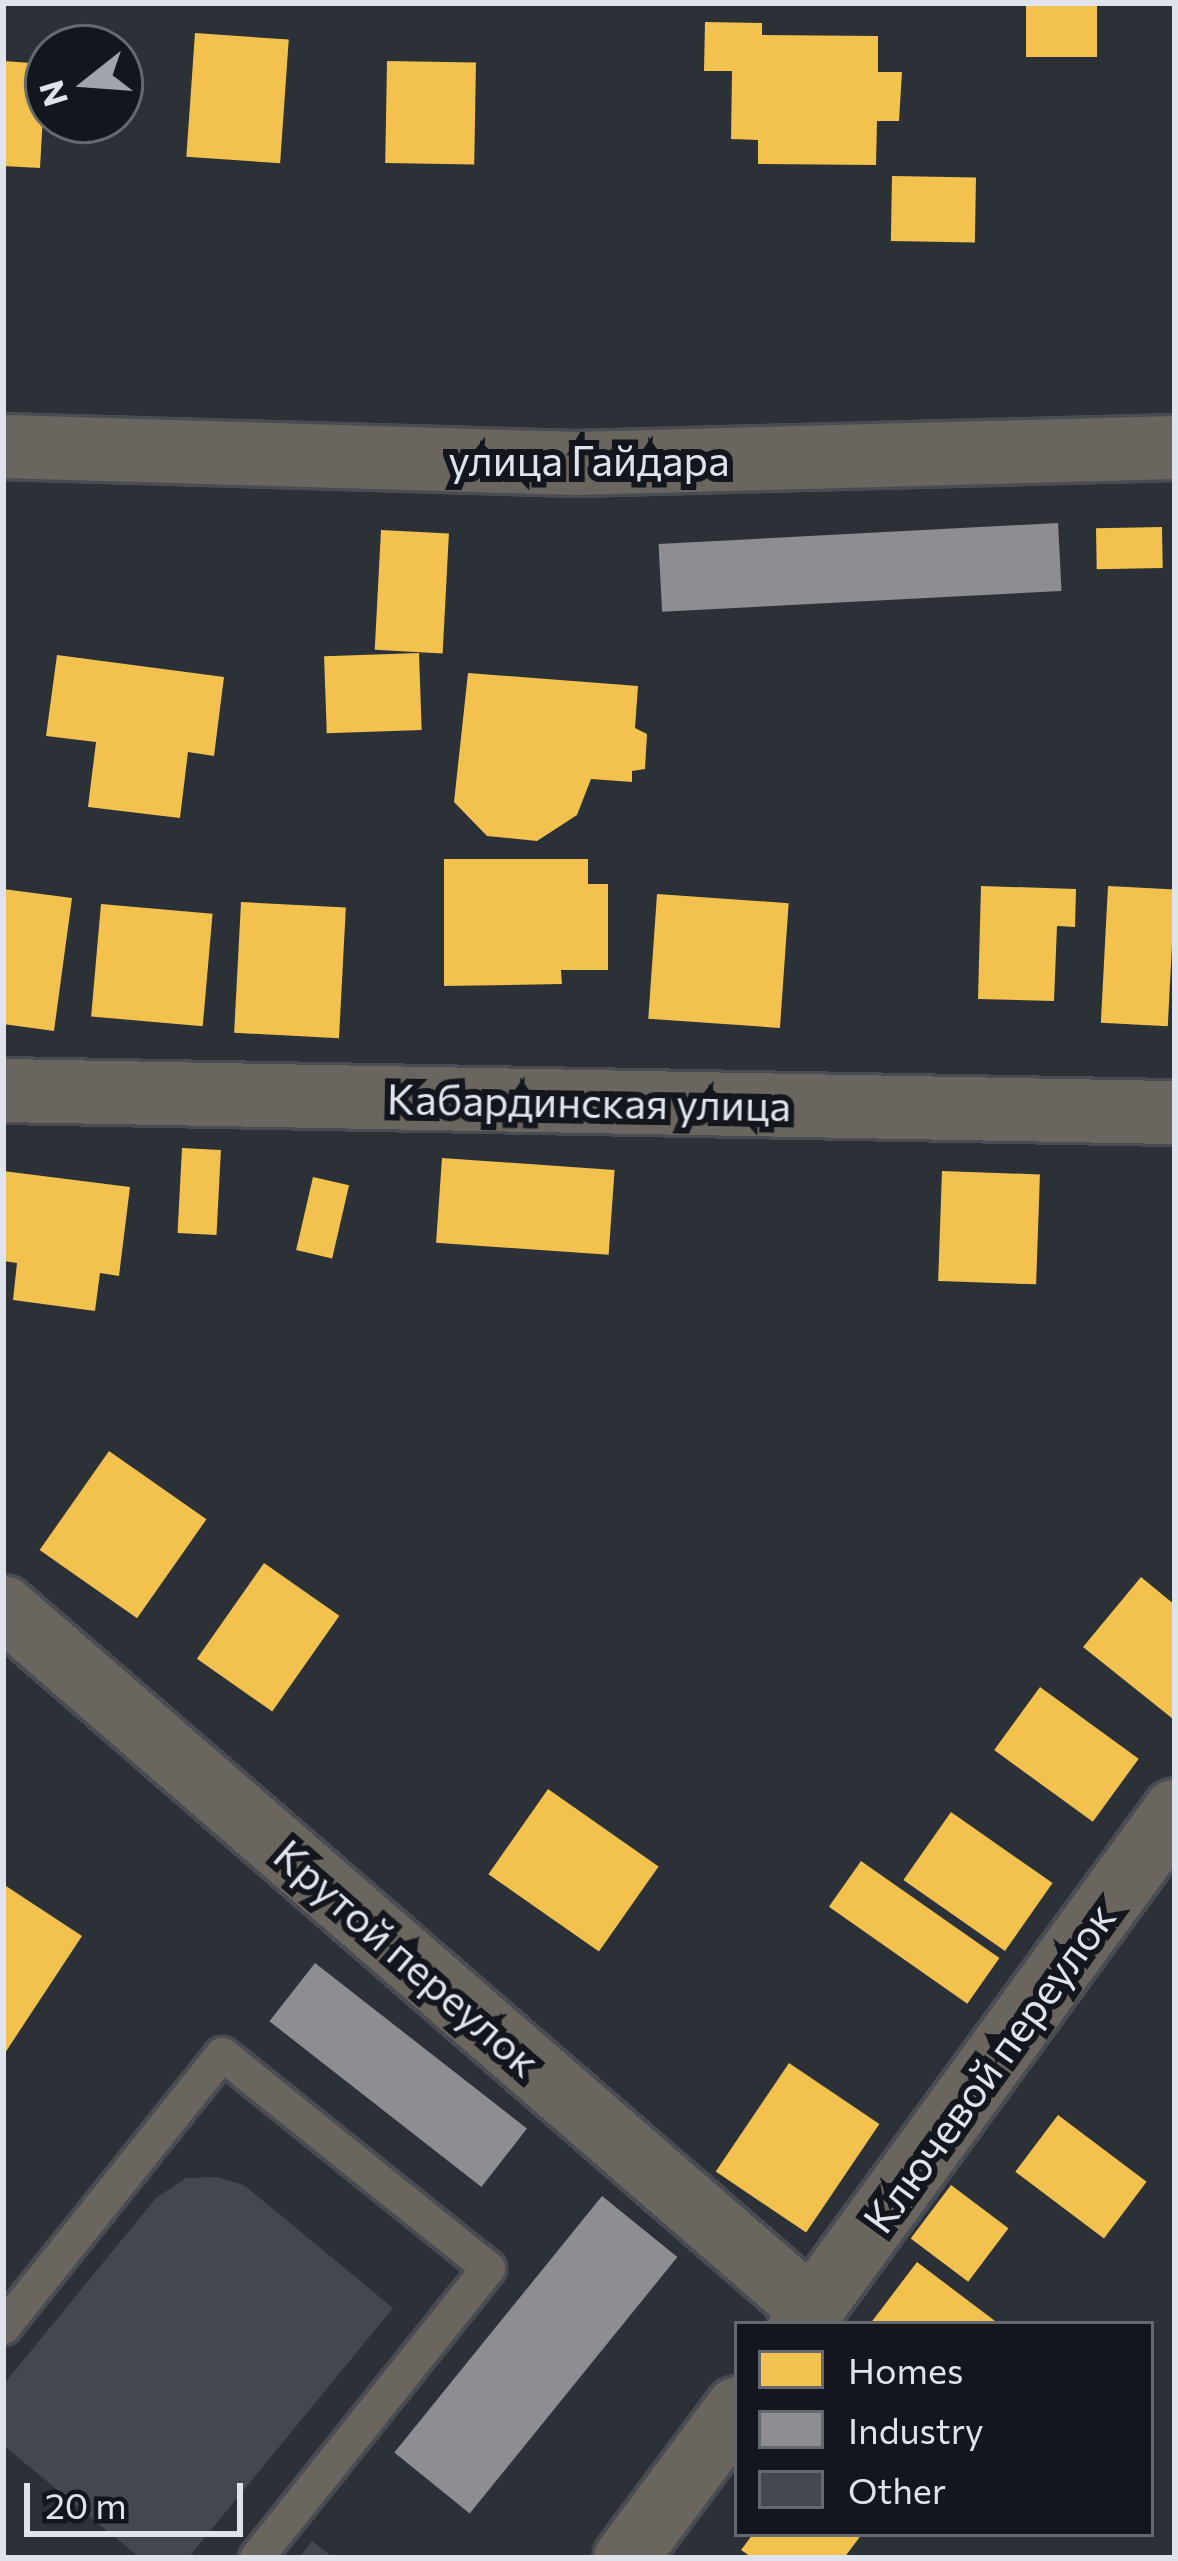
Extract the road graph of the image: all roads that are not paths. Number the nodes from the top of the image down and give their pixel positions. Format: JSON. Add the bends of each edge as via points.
{"nodes":[{"id":1,"x":3,"y":446,"type":"edge"},
{"id":2,"x":1175,"y":447,"type":"edge"},
{"id":3,"x":3,"y":1090,"type":"edge"},
{"id":4,"x":1175,"y":1112,"type":"edge"},
{"id":5,"x":3,"y":1607,"type":"edge"},
{"id":6,"x":1175,"y":1810,"type":"edge"},
{"id":7,"x":806,"y":2317,"type":"edge"},
{"id":8,"x":3,"y":2327,"type":"edge"},
{"id":9,"x":734,"y":2412,"type":"edge"},
{"id":10,"x":256,"y":2558,"type":"edge"},
{"id":11,"x":625,"y":2558,"type":"edge"}],
"edges":[{"from":1,"to":2,"type":"street","name":"улица Гайдара","via":[[576,463]]},
{"from":3,"to":4,"type":"street","name":"Кабардинская улица"},
{"from":5,"to":7,"type":"street","name":"Крутой переулок"},
{"from":6,"to":7,"type":"street","name":"Ключевой переулок"},
{"from":8,"to":10,"type":"lane","via":[[222,2054],[488,2268]]},
{"from":9,"to":11,"type":"street"}]}
